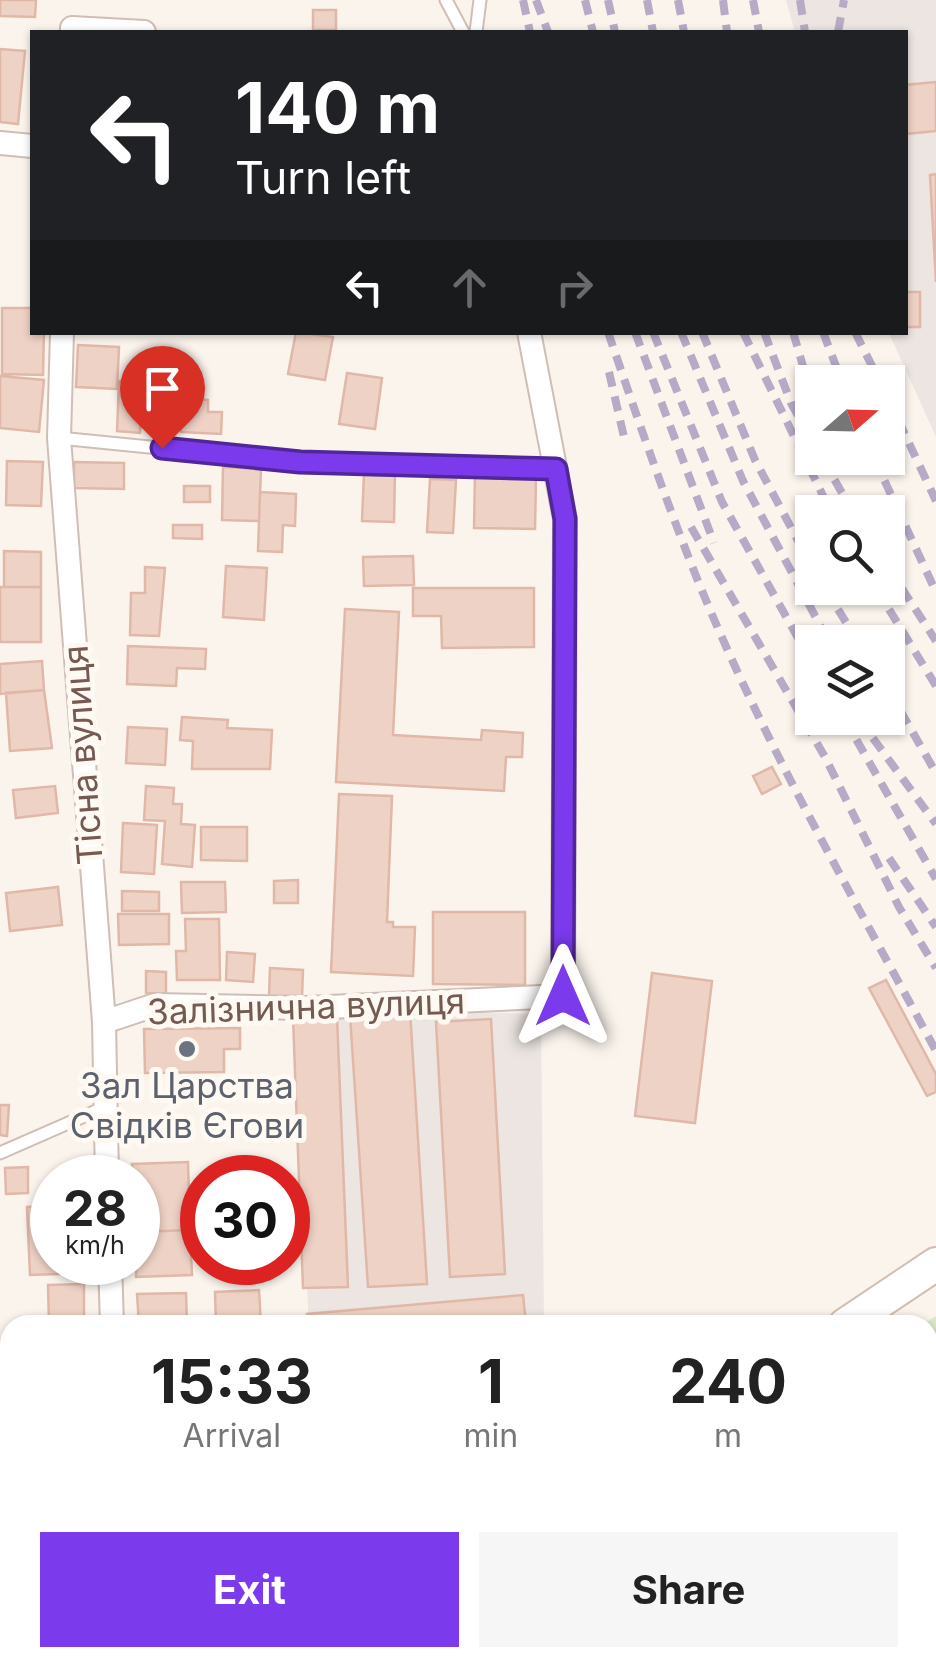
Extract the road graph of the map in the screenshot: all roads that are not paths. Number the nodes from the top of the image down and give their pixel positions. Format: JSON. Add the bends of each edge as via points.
{"nodes":[{"id":1,"x":446,"y":0,"type":"edge"},
{"id":2,"x":480,"y":0,"type":"edge"},
{"id":3,"x":72,"y":30,"type":"edge"},
{"id":4,"x":108,"y":30,"type":"edge"},
{"id":5,"x":461,"y":30,"type":"edge"},
{"id":6,"x":476,"y":30,"type":"edge"},
{"id":7,"x":0,"y":143,"type":"edge"},
{"id":8,"x":30,"y":146,"type":"edge"},
{"id":9,"x":62,"y":335,"type":"edge"},
{"id":10,"x":530,"y":335,"type":"edge"},
{"id":11,"x":58,"y":438,"type":"junction"},
{"id":12,"x":556,"y":469,"type":"junction"},
{"id":13,"x":104,"y":1022,"type":"junction"},
{"id":14,"x":105,"y":1107,"type":"junction"},
{"id":15,"x":0,"y":1154,"type":"edge"},
{"id":16,"x":106,"y":1155,"type":"edge"},
{"id":17,"x":936,"y":1264,"type":"edge"},
{"id":18,"x":111,"y":1285,"type":"edge"},
{"id":19,"x":112,"y":1315,"type":"edge"},
{"id":20,"x":860,"y":1315,"type":"edge"}],
"edges":[{"from":1,"to":5,"type":"lane"},
{"from":2,"to":6,"type":"lane"},
{"from":3,"to":4,"type":"street"},
{"from":7,"to":8,"type":"street"},
{"from":9,"to":11,"type":"street","name":"Тісна вулиця"},
{"from":10,"to":12,"type":"street","name":"Залізнична вулиця"},
{"from":11,"to":12,"type":"lane","via":[[300,462]]},
{"from":11,"to":13,"type":"street","name":"Тісна вулиця"},
{"from":12,"to":13,"type":"street","name":"Залізнична вулиця","via":[[565,519],[563,996],[308,1008],[155,1005]]},
{"from":13,"to":14,"type":"street","name":"Тісна вулиця"},
{"from":14,"to":15,"type":"lane"},
{"from":14,"to":16,"type":"street","name":"Тісна вулиця"},
{"from":17,"to":20,"type":"main road"},
{"from":18,"to":19,"type":"street"}]}
